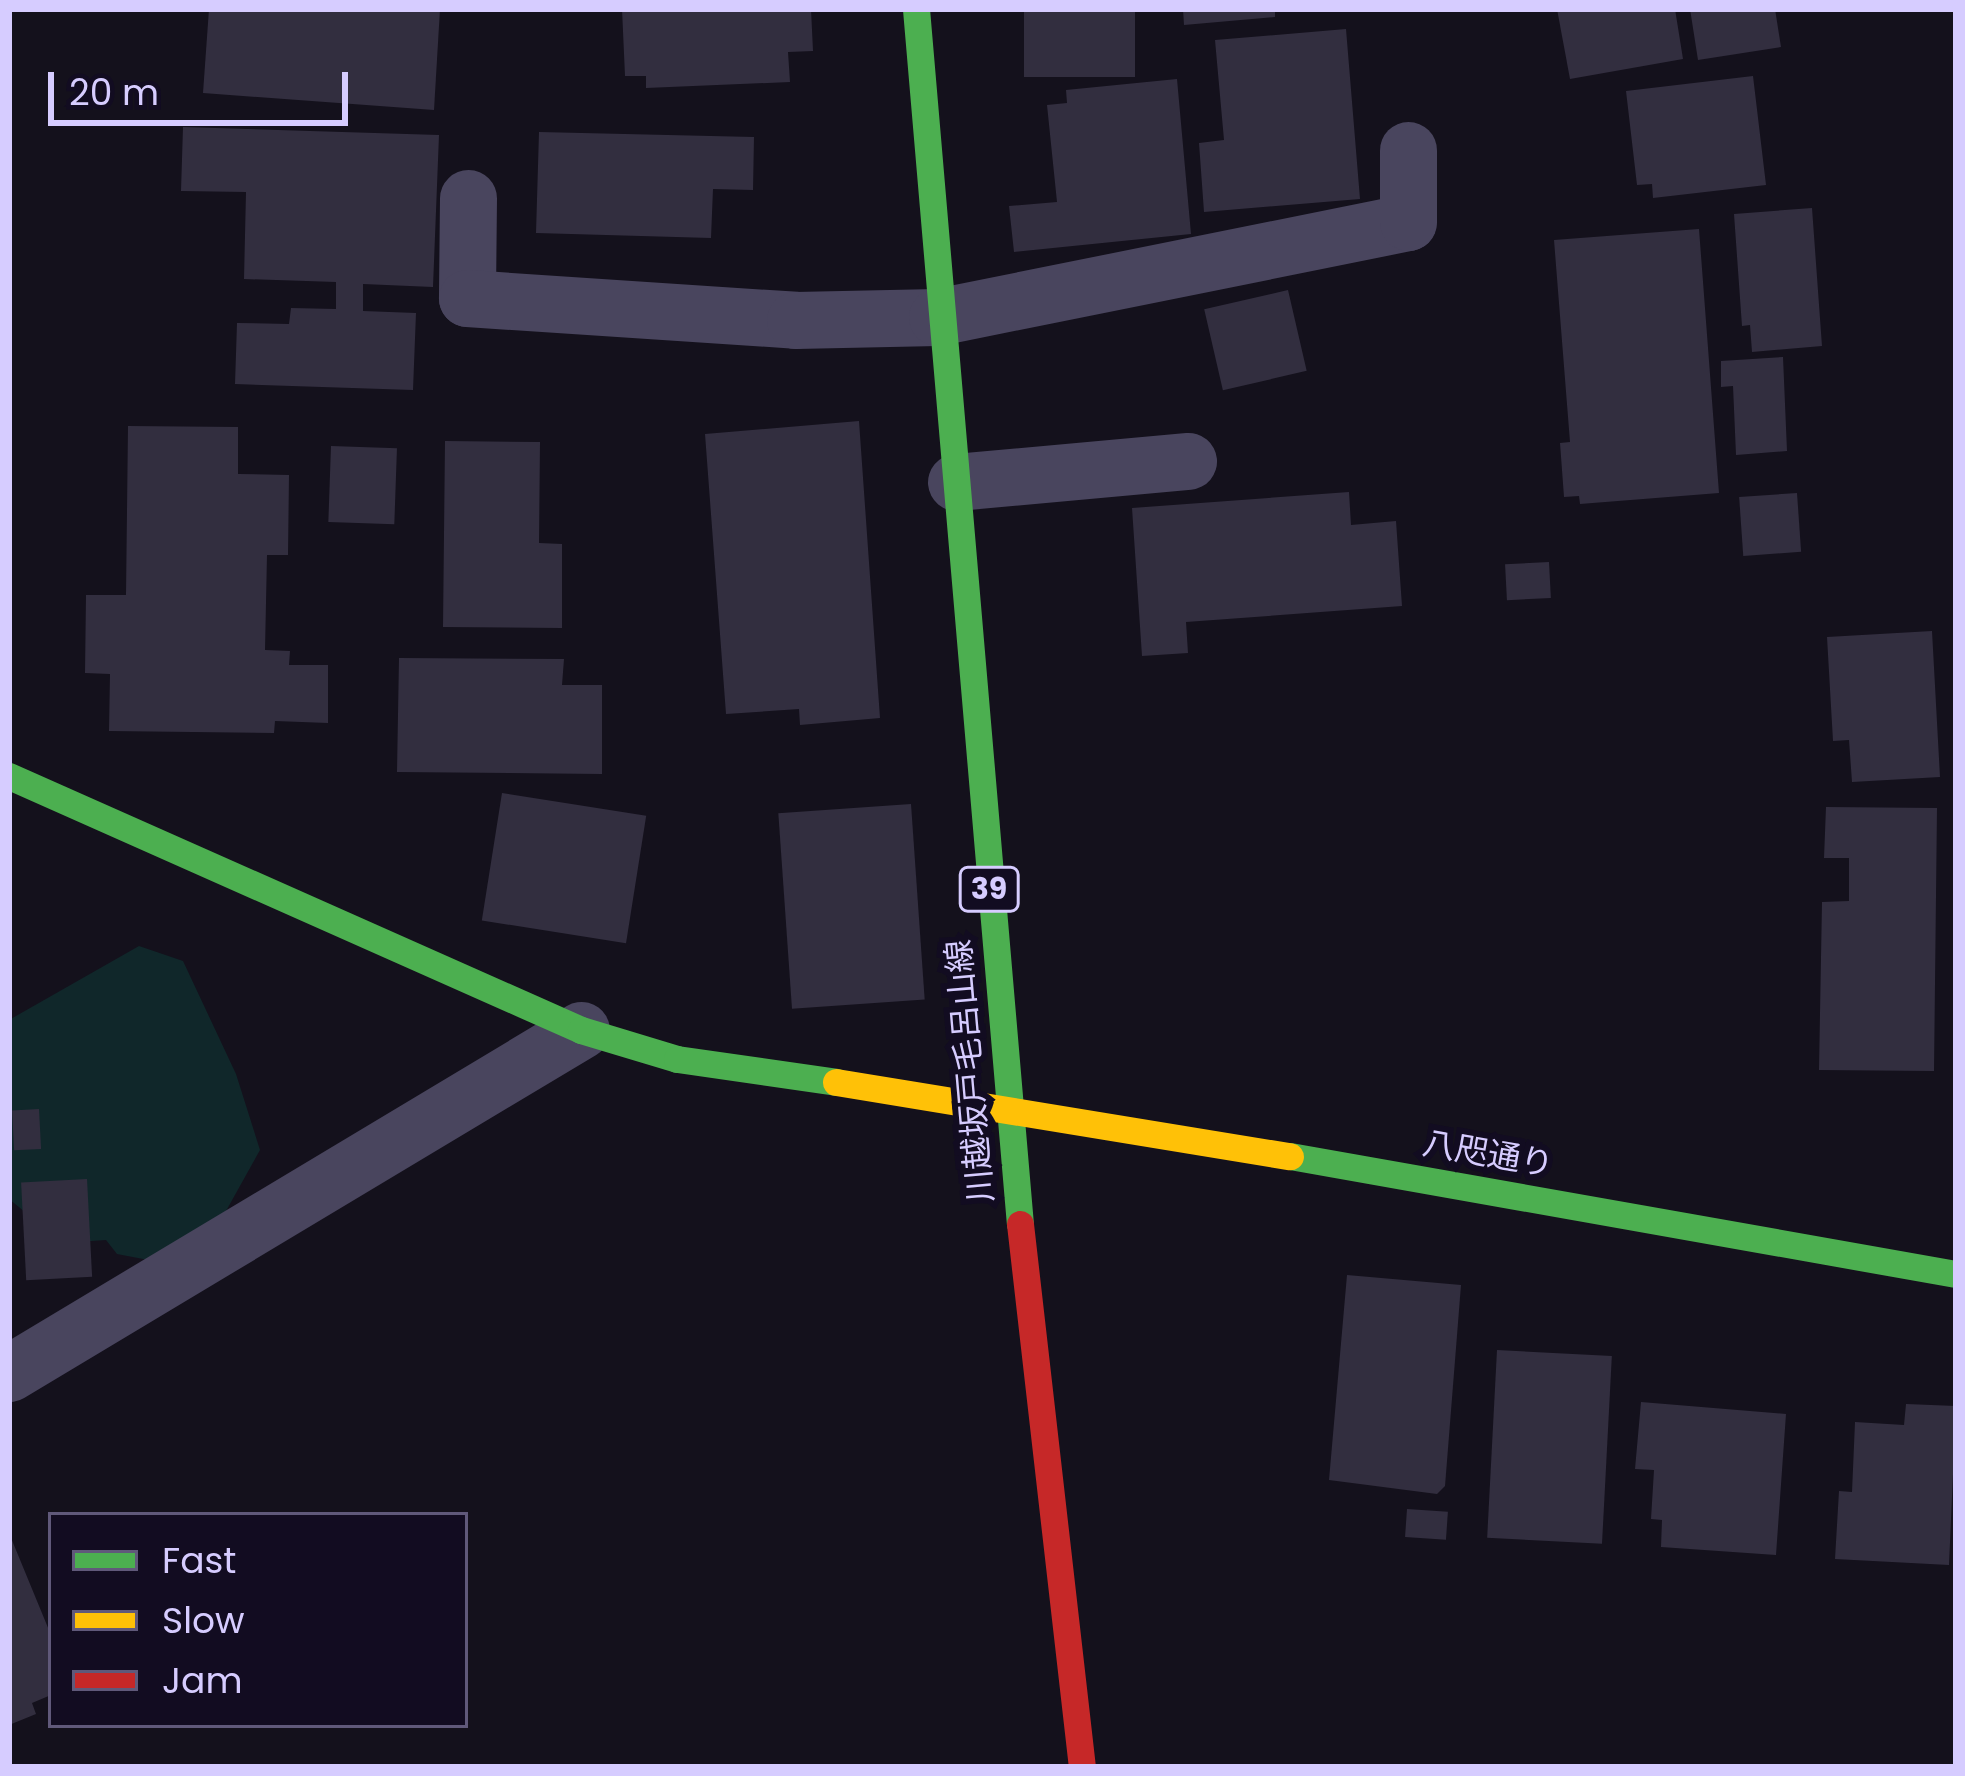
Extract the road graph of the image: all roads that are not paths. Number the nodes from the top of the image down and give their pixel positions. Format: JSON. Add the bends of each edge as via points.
{"nodes":[{"id":1,"x":916,"y":9,"type":"edge"},
{"id":2,"x":1408,"y":150,"type":"dead end"},
{"id":3,"x":468,"y":198,"type":"dead end"},
{"id":4,"x":937,"y":317,"type":"junction"},
{"id":5,"x":1188,"y":461,"type":"dead end"},
{"id":6,"x":956,"y":482,"type":"junction"},
{"id":7,"x":9,"y":776,"type":"edge"},
{"id":8,"x":581,"y":1030,"type":"junction"},
{"id":9,"x":1007,"y":1106,"type":"junction"},
{"id":10,"x":1956,"y":1274,"type":"edge"},
{"id":11,"x":9,"y":1373,"type":"edge"},
{"id":12,"x":1082,"y":1767,"type":"edge"}],
"edges":[{"from":1,"to":4,"type":"street","name":"川越坂戸毛呂山線","number":"39"},
{"from":2,"to":4,"type":"lane","via":[[1408,222]]},
{"from":3,"to":4,"type":"lane","via":[[467,298],[795,320]]},
{"from":4,"to":6,"type":"street","name":"川越坂戸毛呂山線","number":"39"},
{"from":5,"to":6,"type":"lane"},
{"from":6,"to":9,"type":"street","name":"川越坂戸毛呂山線","number":"39"},
{"from":7,"to":8,"type":"street","name":"八咫通り"},
{"from":8,"to":9,"type":"street","name":"八咫通り","via":[[677,1059]]},
{"from":8,"to":11,"type":"lane"},
{"from":9,"to":10,"type":"street","name":"八咫通り"},
{"from":9,"to":12,"type":"street","name":"川越坂戸毛呂山線","number":"39"}]}
